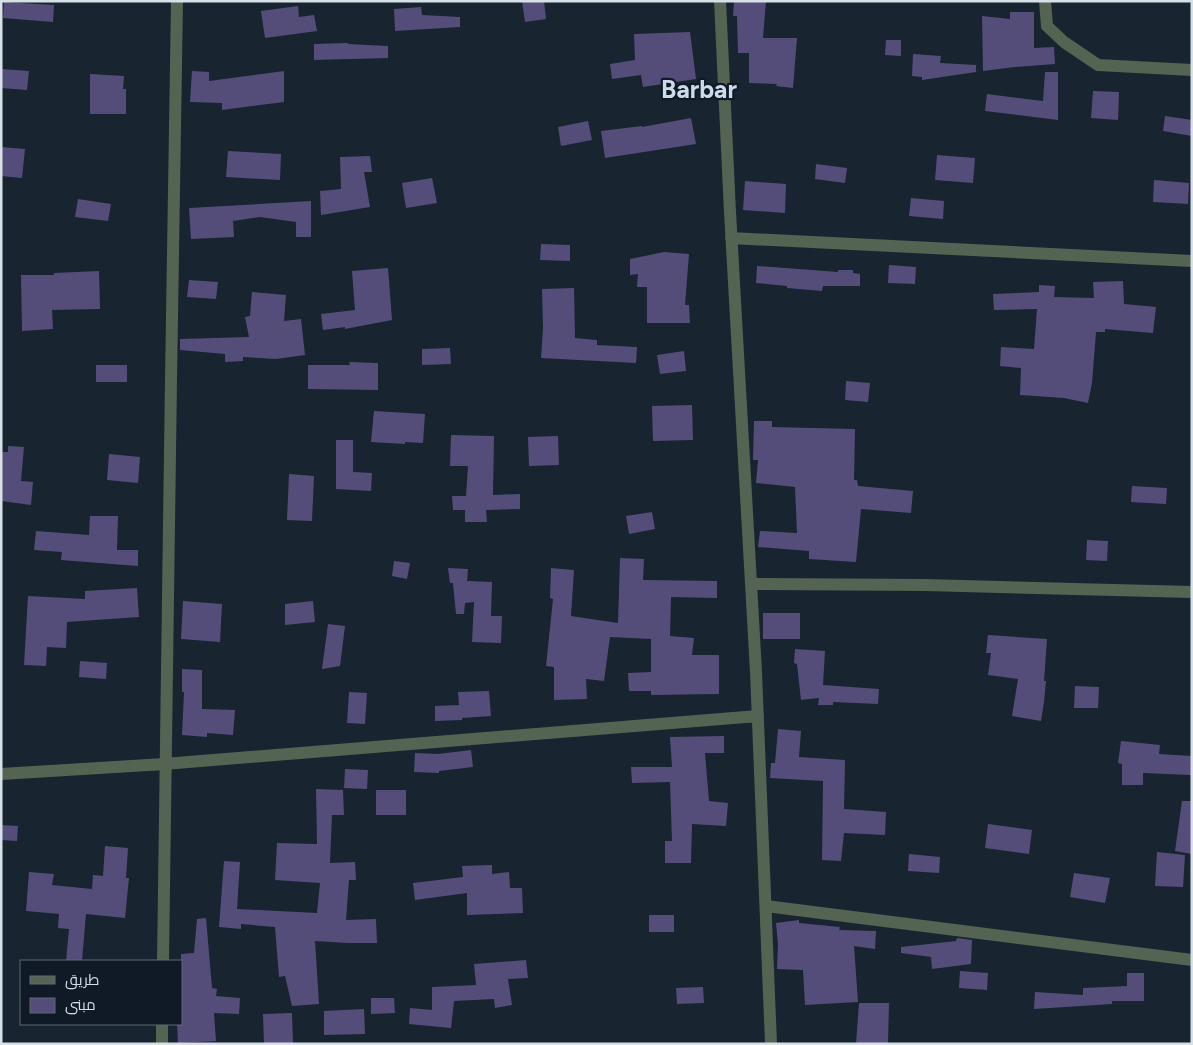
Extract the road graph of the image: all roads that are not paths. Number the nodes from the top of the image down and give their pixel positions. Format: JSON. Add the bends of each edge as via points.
{"nodes":[{"id":1,"x":177,"y":1,"type":"edge"},
{"id":2,"x":720,"y":1,"type":"edge"},
{"id":3,"x":1045,"y":1,"type":"edge"},
{"id":4,"x":1192,"y":70,"type":"edge"},
{"id":5,"x":732,"y":238,"type":"junction"},
{"id":6,"x":1192,"y":261,"type":"edge"},
{"id":7,"x":752,"y":584,"type":"junction"},
{"id":8,"x":1192,"y":592,"type":"edge"},
{"id":9,"x":758,"y":716,"type":"junction"},
{"id":10,"x":164,"y":764,"type":"junction"},
{"id":11,"x":1,"y":774,"type":"edge"},
{"id":12,"x":766,"y":906,"type":"junction"},
{"id":13,"x":163,"y":960,"type":"edge"},
{"id":14,"x":1192,"y":960,"type":"edge"},
{"id":15,"x":162,"y":1025,"type":"edge"},
{"id":16,"x":162,"y":1044,"type":"edge"},
{"id":17,"x":772,"y":1044,"type":"edge"}],
"edges":[{"from":1,"to":10,"type":"street"},
{"from":2,"to":5,"type":"street"},
{"from":3,"to":4,"type":"street","via":[[1047,26],[1098,65]]},
{"from":5,"to":6,"type":"street"},
{"from":5,"to":7,"type":"street"},
{"from":7,"to":8,"type":"street"},
{"from":7,"to":9,"type":"street"},
{"from":9,"to":10,"type":"street"},
{"from":9,"to":12,"type":"street"},
{"from":10,"to":11,"type":"street"},
{"from":10,"to":13,"type":"street"},
{"from":12,"to":14,"type":"street"},
{"from":12,"to":17,"type":"street"},
{"from":15,"to":16,"type":"street"}]}
